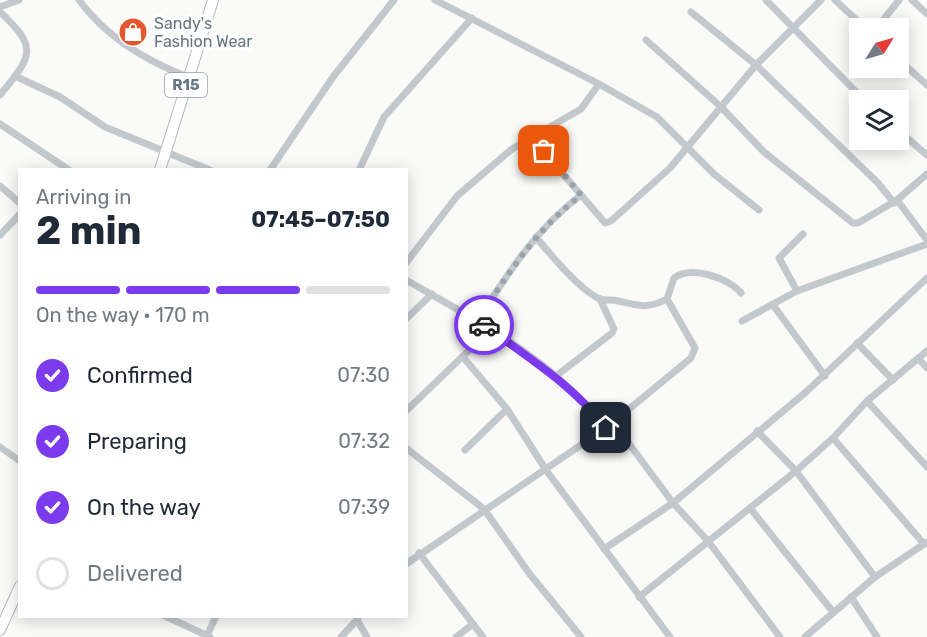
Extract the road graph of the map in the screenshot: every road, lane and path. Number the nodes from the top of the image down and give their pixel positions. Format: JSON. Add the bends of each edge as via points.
{"nodes":[{"id":1,"x":79,"y":0,"type":"edge"},
{"id":2,"x":213,"y":0,"type":"edge"},
{"id":3,"x":394,"y":0,"type":"edge"},
{"id":4,"x":437,"y":0,"type":"edge"},
{"id":5,"x":766,"y":0,"type":"edge"},
{"id":6,"x":821,"y":0,"type":"edge"},
{"id":7,"x":835,"y":0,"type":"edge"},
{"id":8,"x":899,"y":0,"type":"edge"},
{"id":9,"x":912,"y":0,"type":"edge"},
{"id":10,"x":15,"y":1,"type":"edge"},
{"id":11,"x":0,"y":7,"type":"edge"},
{"id":12,"x":0,"y":12,"type":"edge"},
{"id":13,"x":691,"y":12,"type":"dead end"},
{"id":14,"x":927,"y":14,"type":"edge"},
{"id":15,"x":472,"y":18,"type":"junction"},
{"id":16,"x":854,"y":18,"type":"edge"},
{"id":17,"x":885,"y":18,"type":"edge"},
{"id":18,"x":793,"y":26,"type":"junction"},
{"id":19,"x":646,"y":40,"type":"dead end"},
{"id":20,"x":756,"y":65,"type":"junction"},
{"id":21,"x":909,"y":69,"type":"edge"},
{"id":22,"x":15,"y":76,"type":"junction"},
{"id":23,"x":188,"y":77,"type":"junction"},
{"id":24,"x":599,"y":84,"type":"junction"},
{"id":25,"x":927,"y":85,"type":"edge"},
{"id":26,"x":854,"y":90,"type":"edge"},
{"id":27,"x":0,"y":95,"type":"edge"},
{"id":28,"x":720,"y":106,"type":"junction"},
{"id":29,"x":0,"y":124,"type":"edge"},
{"id":30,"x":531,"y":137,"type":"junction"},
{"id":31,"x":909,"y":139,"type":"edge"},
{"id":32,"x":687,"y":146,"type":"junction"},
{"id":33,"x":166,"y":150,"type":"junction"},
{"id":34,"x":927,"y":155,"type":"edge"},
{"id":35,"x":66,"y":168,"type":"edge"},
{"id":36,"x":161,"y":168,"type":"edge"},
{"id":37,"x":206,"y":168,"type":"edge"},
{"id":38,"x":271,"y":168,"type":"edge"},
{"id":39,"x":360,"y":168,"type":"edge"},
{"id":40,"x":927,"y":174,"type":"edge"},
{"id":41,"x":0,"y":186,"type":"edge"},
{"id":42,"x":581,"y":195,"type":"junction"},
{"id":43,"x":18,"y":201,"type":"edge"},
{"id":44,"x":895,"y":202,"type":"junction"},
{"id":45,"x":759,"y":210,"type":"dead end"},
{"id":46,"x":18,"y":216,"type":"edge"},
{"id":47,"x":803,"y":234,"type":"dead end"},
{"id":48,"x":0,"y":236,"type":"edge"},
{"id":49,"x":536,"y":237,"type":"junction"},
{"id":50,"x":927,"y":242,"type":"edge"},
{"id":51,"x":408,"y":260,"type":"edge"},
{"id":52,"x":927,"y":278,"type":"edge"},
{"id":53,"x":408,"y":281,"type":"edge"},
{"id":54,"x":797,"y":291,"type":"junction"},
{"id":55,"x":741,"y":293,"type":"dead end"},
{"id":56,"x":432,"y":294,"type":"junction"},
{"id":57,"x":600,"y":299,"type":"junction"},
{"id":58,"x":667,"y":299,"type":"junction"},
{"id":59,"x":773,"y":305,"type":"junction"},
{"id":60,"x":408,"y":317,"type":"edge"},
{"id":61,"x":478,"y":320,"type":"junction"},
{"id":62,"x":742,"y":321,"type":"dead end"},
{"id":63,"x":491,"y":329,"type":"junction"},
{"id":64,"x":858,"y":343,"type":"junction"},
{"id":65,"x":927,"y":351,"type":"edge"},
{"id":66,"x":463,"y":357,"type":"junction"},
{"id":67,"x":919,"y":359,"type":"junction"},
{"id":68,"x":927,"y":368,"type":"edge"},
{"id":69,"x":556,"y":376,"type":"junction"},
{"id":70,"x":825,"y":376,"type":"junction"},
{"id":71,"x":893,"y":380,"type":"junction"},
{"id":72,"x":867,"y":401,"type":"junction"},
{"id":73,"x":408,"y":409,"type":"edge"},
{"id":74,"x":507,"y":410,"type":"junction"},
{"id":75,"x":614,"y":422,"type":"junction"},
{"id":76,"x":606,"y":428,"type":"junction"},
{"id":77,"x":758,"y":431,"type":"junction"},
{"id":78,"x":832,"y":438,"type":"junction"},
{"id":79,"x":0,"y":447,"type":"edge"},
{"id":80,"x":408,"y":450,"type":"edge"},
{"id":81,"x":465,"y":450,"type":"dead end"},
{"id":82,"x":18,"y":460,"type":"edge"},
{"id":83,"x":927,"y":467,"type":"edge"},
{"id":84,"x":546,"y":470,"type":"junction"},
{"id":85,"x":796,"y":471,"type":"junction"},
{"id":86,"x":673,"y":503,"type":"junction"},
{"id":87,"x":750,"y":508,"type":"junction"},
{"id":88,"x":484,"y":509,"type":"junction"},
{"id":89,"x":708,"y":541,"type":"junction"},
{"id":90,"x":926,"y":543,"type":"edge"},
{"id":91,"x":604,"y":549,"type":"junction"},
{"id":92,"x":419,"y":554,"type":"junction"},
{"id":93,"x":408,"y":562,"type":"edge"},
{"id":94,"x":875,"y":577,"type":"junction"},
{"id":95,"x":18,"y":590,"type":"edge"},
{"id":96,"x":639,"y":597,"type":"junction"},
{"id":97,"x":851,"y":597,"type":"junction"},
{"id":98,"x":833,"y":612,"type":"junction"},
{"id":99,"x":169,"y":618,"type":"edge"},
{"id":100,"x":183,"y":618,"type":"edge"},
{"id":101,"x":215,"y":618,"type":"edge"},
{"id":102,"x":358,"y":618,"type":"edge"},
{"id":103,"x":180,"y":624,"type":"junction"},
{"id":104,"x":473,"y":624,"type":"junction"},
{"id":105,"x":0,"y":630,"type":"edge"},
{"id":106,"x":208,"y":637,"type":"edge"},
{"id":107,"x":341,"y":637,"type":"edge"},
{"id":108,"x":367,"y":637,"type":"edge"},
{"id":109,"x":456,"y":637,"type":"edge"},
{"id":110,"x":483,"y":637,"type":"edge"},
{"id":111,"x":581,"y":637,"type":"edge"},
{"id":112,"x":670,"y":637,"type":"edge"},
{"id":113,"x":780,"y":637,"type":"edge"},
{"id":114,"x":805,"y":637,"type":"edge"},
{"id":115,"x":877,"y":637,"type":"edge"}],
"edges":[{"from":1,"to":23,"type":"street","via":[[122,42],[157,65]]},
{"from":2,"to":23,"type":"main road","number":"R15"},
{"from":3,"to":38,"type":"street","via":[[333,77]]},
{"from":4,"to":15,"type":"street"},
{"from":5,"to":18,"type":"street"},
{"from":6,"to":18,"type":"street"},
{"from":7,"to":16,"type":"street"},
{"from":8,"to":17,"type":"street"},
{"from":9,"to":14,"type":"street"},
{"from":10,"to":11,"type":"street"},
{"from":12,"to":22,"type":"street","via":[[27,44],[25,59]]},
{"from":13,"to":20,"type":"street"},
{"from":15,"to":24,"type":"street"},
{"from":15,"to":39,"type":"street","via":[[384,117]]},
{"from":18,"to":20,"type":"street"},
{"from":18,"to":26,"type":"street"},
{"from":19,"to":28,"type":"street"},
{"from":20,"to":28,"type":"street"},
{"from":20,"to":44,"type":"street"},
{"from":21,"to":25,"type":"street"},
{"from":22,"to":27,"type":"street"},
{"from":22,"to":33,"type":"street","via":[[60,97],[105,127]]},
{"from":23,"to":33,"type":"main road","number":"R15"},
{"from":24,"to":30,"type":"street","via":[[584,106]]},
{"from":24,"to":32,"type":"street","via":[[657,117]]},
{"from":28,"to":32,"type":"street"},
{"from":28,"to":44,"type":"street","via":[[764,152],[853,223]]},
{"from":29,"to":35,"type":"street"},
{"from":30,"to":42,"type":"street"},
{"from":30,"to":51,"type":"street","via":[[457,196]]},
{"from":31,"to":34,"type":"street"},
{"from":32,"to":42,"type":"street","via":[[670,168],[611,221],[601,219]]},
{"from":32,"to":45,"type":"street"},
{"from":33,"to":36,"type":"main road","number":"R15"},
{"from":33,"to":37,"type":"street"},
{"from":40,"to":44,"type":"street"},
{"from":41,"to":43,"type":"street"},
{"from":42,"to":49,"type":"street"},
{"from":44,"to":50,"type":"street"},
{"from":46,"to":48,"type":"street"},
{"from":47,"to":54,"type":"street","via":[[779,258]]},
{"from":49,"to":57,"type":"street","via":[[560,266]]},
{"from":49,"to":61,"type":"street","via":[[514,263]]},
{"from":50,"to":54,"type":"street"},
{"from":52,"to":64,"type":"street"},
{"from":53,"to":56,"type":"street"},
{"from":54,"to":59,"type":"street"},
{"from":55,"to":58,"type":"street","via":[[727,280],[688,273],[674,278]]},
{"from":56,"to":60,"type":"street"},
{"from":56,"to":61,"type":"street"},
{"from":57,"to":58,"type":"street","via":[[649,307]]},
{"from":57,"to":69,"type":"street","via":[[612,322],[612,333]]},
{"from":58,"to":75,"type":"street","via":[[695,348],[691,357]]},
{"from":59,"to":62,"type":"street"},
{"from":59,"to":70,"type":"street"},
{"from":61,"to":63,"type":"street"},
{"from":63,"to":66,"type":"street"},
{"from":63,"to":69,"type":"street"},
{"from":64,"to":70,"type":"street"},
{"from":64,"to":71,"type":"street"},
{"from":65,"to":67,"type":"street"},
{"from":66,"to":73,"type":"street"},
{"from":66,"to":74,"type":"street"},
{"from":67,"to":68,"type":"street"},
{"from":67,"to":71,"type":"street"},
{"from":69,"to":76,"type":"street"},
{"from":70,"to":77,"type":"street"},
{"from":71,"to":72,"type":"street"},
{"from":72,"to":78,"type":"street"},
{"from":72,"to":83,"type":"street"},
{"from":74,"to":81,"type":"street"},
{"from":74,"to":84,"type":"street"},
{"from":75,"to":76,"type":"street"},
{"from":75,"to":86,"type":"street"},
{"from":76,"to":84,"type":"street"},
{"from":77,"to":85,"type":"street"},
{"from":77,"to":86,"type":"street"},
{"from":78,"to":85,"type":"street"},
{"from":78,"to":90,"type":"street"},
{"from":79,"to":82,"type":"street"},
{"from":80,"to":88,"type":"street"},
{"from":84,"to":88,"type":"street"},
{"from":84,"to":91,"type":"street"},
{"from":85,"to":87,"type":"street"},
{"from":85,"to":94,"type":"street"},
{"from":86,"to":89,"type":"street"},
{"from":86,"to":91,"type":"street"},
{"from":87,"to":89,"type":"street"},
{"from":87,"to":98,"type":"street"},
{"from":88,"to":92,"type":"street"},
{"from":88,"to":111,"type":"street"},
{"from":89,"to":96,"type":"street"},
{"from":89,"to":113,"type":"street"},
{"from":90,"to":94,"type":"street"},
{"from":91,"to":96,"type":"street"},
{"from":92,"to":93,"type":"street"},
{"from":92,"to":104,"type":"street"},
{"from":94,"to":97,"type":"street"},
{"from":95,"to":105,"type":"main road"},
{"from":96,"to":112,"type":"street"},
{"from":97,"to":98,"type":"street"},
{"from":97,"to":115,"type":"street"},
{"from":98,"to":114,"type":"street"},
{"from":99,"to":103,"type":"street"},
{"from":100,"to":103,"type":"street"},
{"from":101,"to":106,"type":"street"},
{"from":102,"to":107,"type":"street"},
{"from":102,"to":108,"type":"street"},
{"from":103,"to":106,"type":"street"},
{"from":104,"to":109,"type":"street"},
{"from":104,"to":110,"type":"street"}]}
